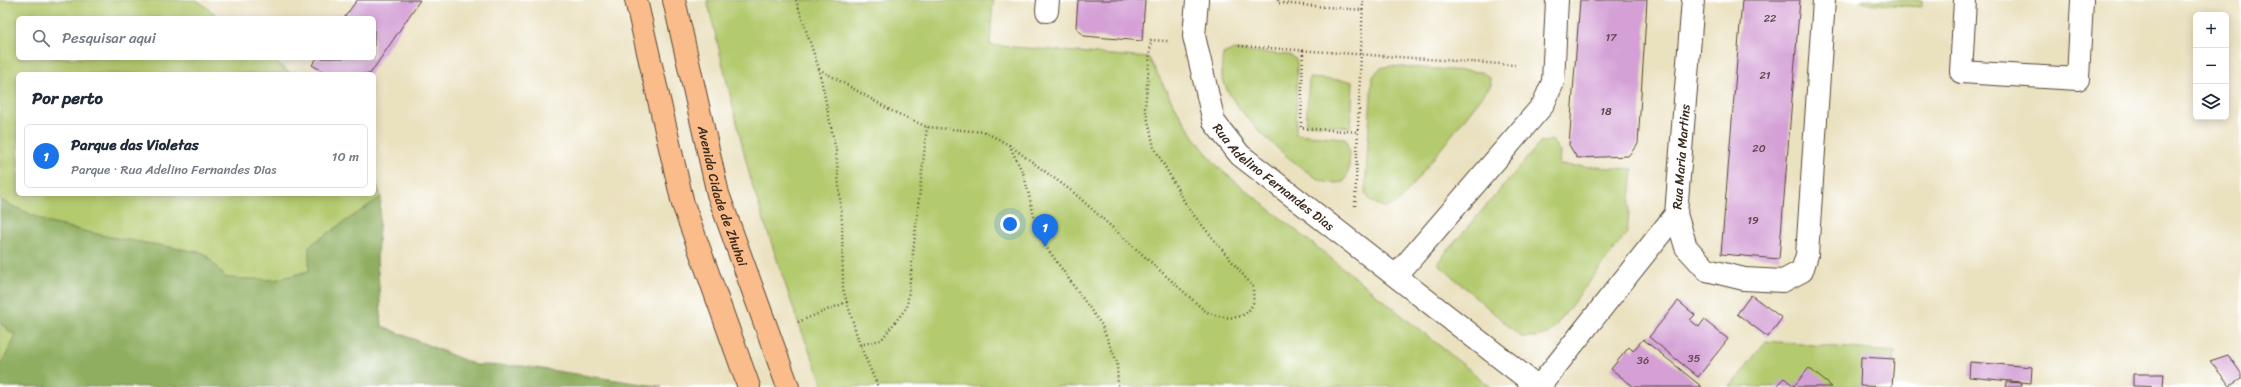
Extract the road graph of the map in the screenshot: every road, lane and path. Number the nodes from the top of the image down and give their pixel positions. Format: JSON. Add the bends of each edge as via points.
{"nodes":[{"id":1,"x":636,"y":0,"type":"edge"},
{"id":2,"x":674,"y":0,"type":"edge"},
{"id":3,"x":796,"y":0,"type":"edge"},
{"id":4,"x":1196,"y":0,"type":"edge"},
{"id":5,"x":1278,"y":0,"type":"edge"},
{"id":6,"x":1363,"y":0,"type":"edge"},
{"id":7,"x":1557,"y":0,"type":"edge"},
{"id":8,"x":1693,"y":0,"type":"edge"},
{"id":9,"x":1824,"y":0,"type":"edge"},
{"id":10,"x":1965,"y":0,"type":"edge"},
{"id":11,"x":2082,"y":0,"type":"edge"},
{"id":12,"x":1363,"y":10,"type":"junction"},
{"id":13,"x":1174,"y":41,"type":"dead end"},
{"id":14,"x":1239,"y":46,"type":"dead end"},
{"id":15,"x":1303,"y":50,"type":"junction"},
{"id":16,"x":1362,"y":54,"type":"junction"},
{"id":17,"x":1515,"y":65,"type":"dead end"},
{"id":18,"x":819,"y":69,"type":"junction"},
{"id":19,"x":927,"y":127,"type":"junction"},
{"id":20,"x":1359,"y":132,"type":"junction"},
{"id":21,"x":1009,"y":145,"type":"junction"},
{"id":22,"x":1355,"y":206,"type":"dead end"},
{"id":23,"x":1676,"y":214,"type":"junction"},
{"id":24,"x":1396,"y":276,"type":"junction"},
{"id":25,"x":847,"y":302,"type":"junction"},
{"id":26,"x":798,"y":322,"type":"dead end"},
{"id":27,"x":860,"y":345,"type":"junction"},
{"id":28,"x":749,"y":387,"type":"edge"},
{"id":29,"x":788,"y":387,"type":"edge"},
{"id":30,"x":878,"y":387,"type":"edge"},
{"id":31,"x":1118,"y":387,"type":"edge"},
{"id":32,"x":1539,"y":387,"type":"edge"}],
"edges":[{"from":1,"to":28,"type":"main road","via":[[683,204]]},
{"from":2,"to":29,"type":"main road","name":"Avenida Cidade de Zhuhai","via":[[718,194]]},
{"from":3,"to":18,"type":"path"},
{"from":4,"to":24,"type":"street","name":"Rua Adelino Fernandes Dias","via":[[1194,36],[1214,122],[1240,156]]},
{"from":5,"to":12,"type":"path","via":[[1278,3]]},
{"from":6,"to":12,"type":"path"},
{"from":7,"to":24,"type":"street","via":[[1553,82],[1543,105]]},
{"from":8,"to":23,"type":"street","name":"Rua Maria Martins"},
{"from":9,"to":23,"type":"street","via":[[1807,255],[1802,271],[1783,281],[1744,279],[1707,270],[1686,247]]},
{"from":10,"to":11,"type":"street","via":[[1961,72],[2078,79]]},
{"from":12,"to":16,"type":"path"},
{"from":13,"to":21,"type":"path","via":[[1152,40],[1145,108],[1154,147],[1188,208],[1253,287],[1253,303],[1246,313],[1232,318],[1219,317],[1205,311],[1073,192]]},
{"from":14,"to":15,"type":"path"},
{"from":15,"to":16,"type":"path"},
{"from":15,"to":20,"type":"path","via":[[1301,128]]},
{"from":16,"to":17,"type":"path"},
{"from":16,"to":20,"type":"path"},
{"from":18,"to":19,"type":"path","via":[[892,111]]},
{"from":18,"to":25,"type":"path","via":[[836,151],[842,222],[843,289]]},
{"from":19,"to":21,"type":"path","via":[[985,132]]},
{"from":19,"to":27,"type":"path","via":[[907,307],[881,340]]},
{"from":20,"to":22,"type":"path"},
{"from":21,"to":31,"type":"path","via":[[1024,175],[1039,237],[1101,324],[1116,362]]},
{"from":23,"to":32,"type":"street","name":"Rua Maria Martins"},
{"from":24,"to":32,"type":"street","name":"Rua Adelino Fernandes Dias"},
{"from":25,"to":26,"type":"path"},
{"from":25,"to":27,"type":"path"},
{"from":27,"to":30,"type":"path"}]}
